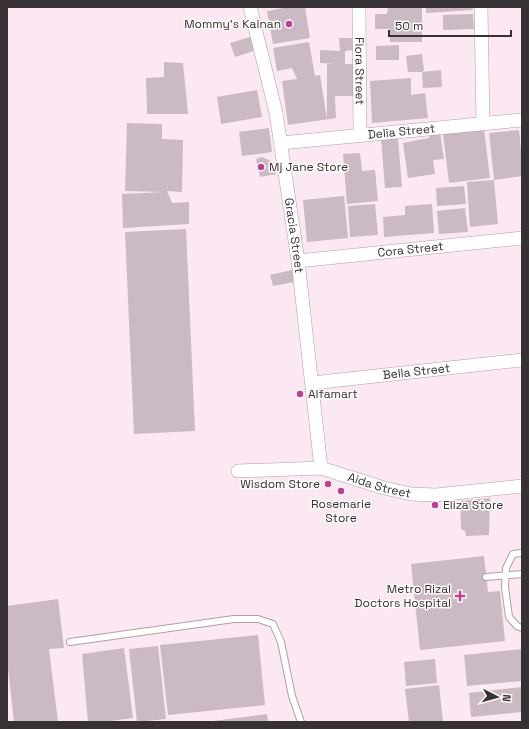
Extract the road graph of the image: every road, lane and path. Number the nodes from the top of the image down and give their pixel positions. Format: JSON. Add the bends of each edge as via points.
{"nodes":[{"id":1,"x":250,"y":7,"type":"edge"},
{"id":2,"x":359,"y":7,"type":"edge"},
{"id":3,"x":481,"y":7,"type":"edge"},
{"id":4,"x":522,"y":120,"type":"edge"},
{"id":5,"x":482,"y":123,"type":"junction"},
{"id":6,"x":360,"y":134,"type":"junction"},
{"id":7,"x":281,"y":143,"type":"junction"},
{"id":8,"x":522,"y":238,"type":"edge"},
{"id":9,"x":298,"y":261,"type":"junction"},
{"id":10,"x":522,"y":360,"type":"edge"},
{"id":11,"x":312,"y":383,"type":"junction"},
{"id":12,"x":321,"y":468,"type":"junction"},
{"id":13,"x":238,"y":471,"type":"dead end"},
{"id":14,"x":522,"y":486,"type":"edge"},
{"id":15,"x":522,"y":553,"type":"edge"},
{"id":16,"x":522,"y":574,"type":"edge"},
{"id":17,"x":506,"y":576,"type":"junction"},
{"id":18,"x":486,"y":577,"type":"dead end"},
{"id":19,"x":522,"y":628,"type":"edge"},
{"id":20,"x":70,"y":642,"type":"dead end"},
{"id":21,"x":301,"y":722,"type":"edge"}],
"edges":[{"from":1,"to":7,"type":"street","name":"Gracia Street"},
{"from":2,"to":6,"type":"street","name":"Flora Street"},
{"from":3,"to":5,"type":"street"},
{"from":4,"to":5,"type":"street","name":"Delia Street"},
{"from":5,"to":6,"type":"street","name":"Delia Street"},
{"from":6,"to":7,"type":"street","name":"Delia Street"},
{"from":7,"to":9,"type":"street","name":"Gracia Street"},
{"from":8,"to":9,"type":"street","name":"Cora Street"},
{"from":9,"to":11,"type":"street","name":"Gracia Street"},
{"from":10,"to":11,"type":"street","name":"Bella Street"},
{"from":11,"to":12,"type":"street","name":"Gracia Street"},
{"from":12,"to":13,"type":"street","name":"Aida Street"},
{"from":12,"to":14,"type":"street","name":"Aida Street","via":[[411,494],[436,495]]},
{"from":15,"to":17,"type":"lane","via":[[513,554],[506,568]]},
{"from":16,"to":17,"type":"lane"},
{"from":17,"to":18,"type":"lane"},
{"from":17,"to":19,"type":"lane","via":[[509,617]]},
{"from":20,"to":21,"type":"lane","via":[[234,619],[258,619],[273,624],[281,642],[292,696]]}]}
